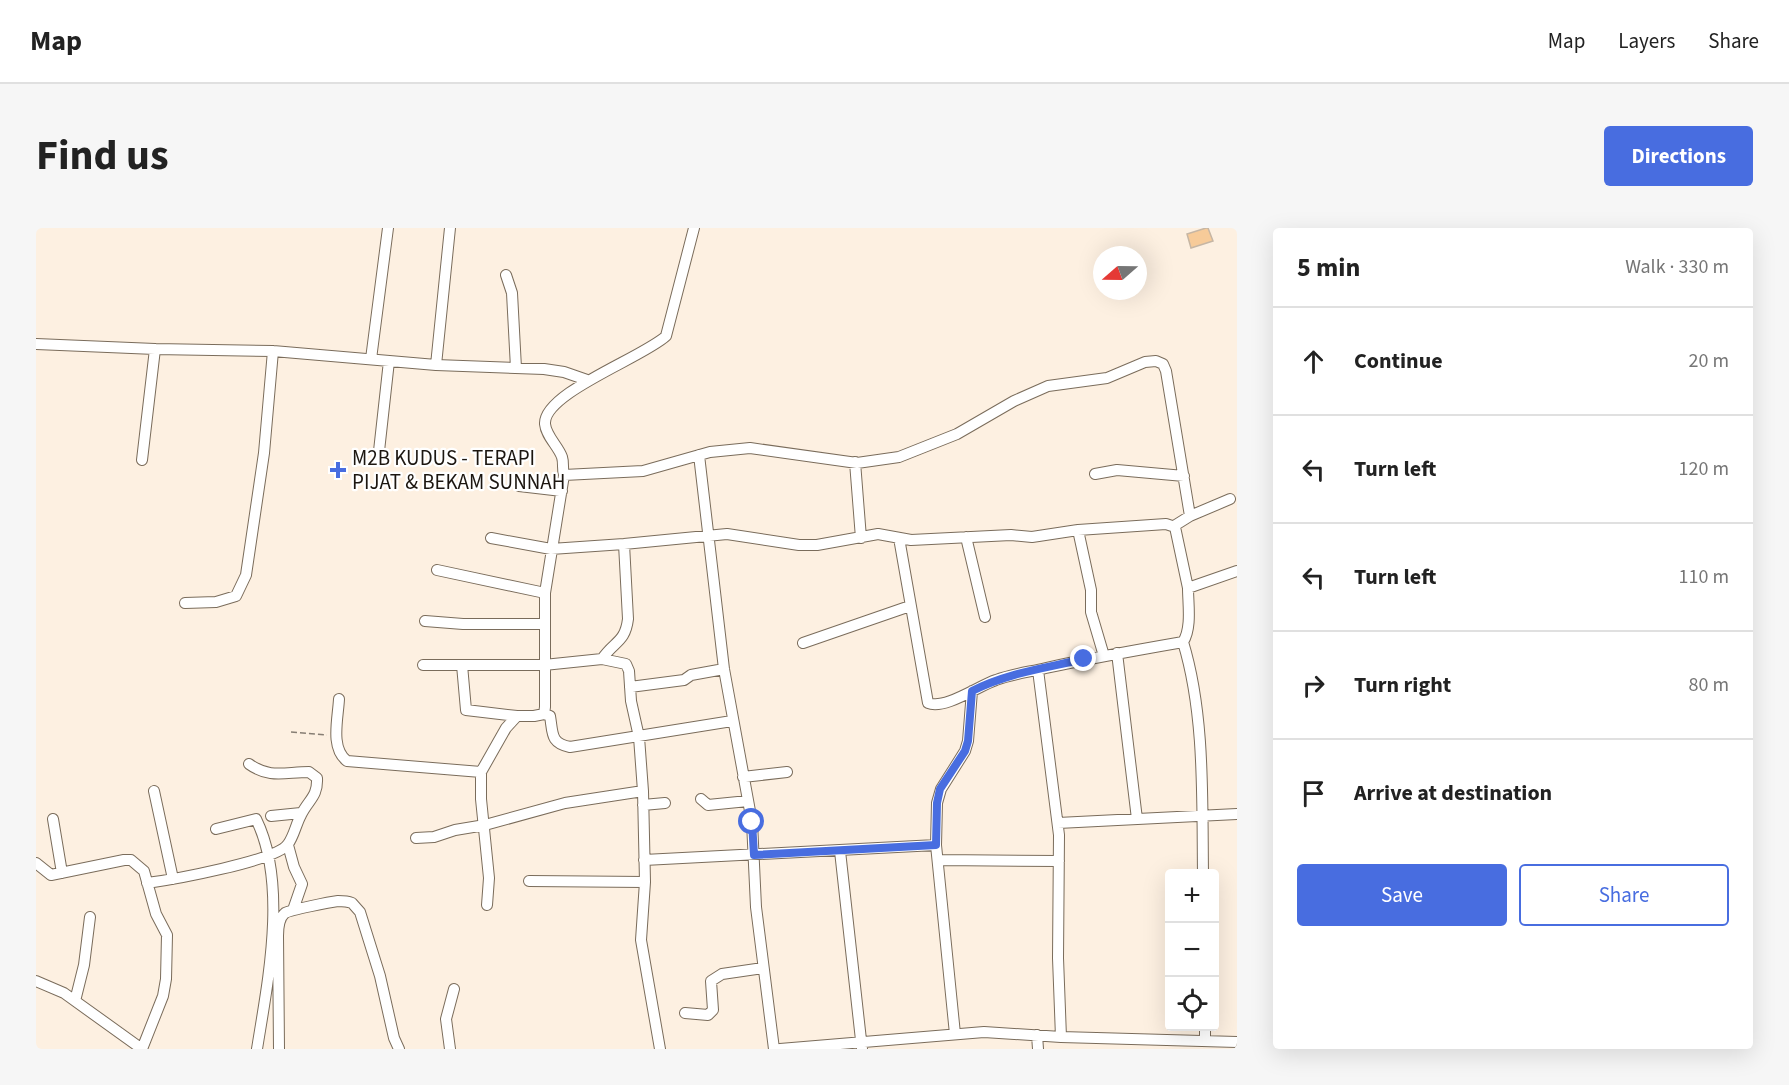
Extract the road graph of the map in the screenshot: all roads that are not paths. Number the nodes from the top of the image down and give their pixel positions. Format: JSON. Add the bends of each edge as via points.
{"nodes":[{"id":1,"x":388,"y":228,"type":"edge"},
{"id":2,"x":450,"y":228,"type":"edge"},
{"id":3,"x":694,"y":228,"type":"edge"},
{"id":4,"x":506,"y":275,"type":"dead end"},
{"id":5,"x":36,"y":344,"type":"edge"},
{"id":6,"x":155,"y":349,"type":"junction"},
{"id":7,"x":273,"y":351,"type":"junction"},
{"id":8,"x":371,"y":360,"type":"junction"},
{"id":9,"x":389,"y":362,"type":"junction"},
{"id":10,"x":436,"y":365,"type":"junction"},
{"id":11,"x":516,"y":368,"type":"junction"},
{"id":12,"x":587,"y":380,"type":"junction"},
{"id":13,"x":699,"y":455,"type":"junction"},
{"id":14,"x":142,"y":460,"type":"dead end"},
{"id":15,"x":378,"y":460,"type":"dead end"},
{"id":16,"x":855,"y":462,"type":"junction"},
{"id":17,"x":1095,"y":474,"type":"dead end"},
{"id":18,"x":564,"y":476,"type":"junction"},
{"id":19,"x":1184,"y":476,"type":"junction"},
{"id":20,"x":519,"y":486,"type":"dead end"},
{"id":21,"x":562,"y":491,"type":"junction"},
{"id":22,"x":1230,"y":499,"type":"dead end"},
{"id":23,"x":1190,"y":516,"type":"junction"},
{"id":24,"x":1174,"y":526,"type":"junction"},
{"id":25,"x":1078,"y":530,"type":"junction"},
{"id":26,"x":707,"y":534,"type":"junction"},
{"id":27,"x":966,"y":537,"type":"junction"},
{"id":28,"x":492,"y":538,"type":"dead end"},
{"id":29,"x":861,"y":538,"type":"junction"},
{"id":30,"x":899,"y":538,"type":"junction"},
{"id":31,"x":624,"y":544,"type":"junction"},
{"id":32,"x":551,"y":549,"type":"junction"},
{"id":33,"x":437,"y":570,"type":"dead end"},
{"id":34,"x":1237,"y":571,"type":"edge"},
{"id":35,"x":1188,"y":588,"type":"junction"},
{"id":36,"x":545,"y":593,"type":"junction"},
{"id":37,"x":185,"y":603,"type":"dead end"},
{"id":38,"x":910,"y":606,"type":"junction"},
{"id":39,"x":985,"y":617,"type":"dead end"},
{"id":40,"x":425,"y":621,"type":"dead end"},
{"id":41,"x":544,"y":624,"type":"junction"},
{"id":42,"x":1183,"y":642,"type":"junction"},
{"id":43,"x":803,"y":643,"type":"dead end"},
{"id":44,"x":1117,"y":653,"type":"junction"},
{"id":45,"x":1104,"y":656,"type":"junction"},
{"id":46,"x":602,"y":659,"type":"junction"},
{"id":47,"x":423,"y":665,"type":"dead end"},
{"id":48,"x":462,"y":665,"type":"junction"},
{"id":49,"x":544,"y":665,"type":"junction"},
{"id":50,"x":724,"y":669,"type":"junction"},
{"id":51,"x":1038,"y":670,"type":"junction"},
{"id":52,"x":630,"y":687,"type":"junction"},
{"id":53,"x":972,"y":691,"type":"junction"},
{"id":54,"x":339,"y":699,"type":"dead end"},
{"id":55,"x":544,"y":714,"type":"junction"},
{"id":56,"x":517,"y":716,"type":"junction"},
{"id":57,"x":732,"y":721,"type":"junction"},
{"id":58,"x":639,"y":737,"type":"junction"},
{"id":59,"x":249,"y":764,"type":"dead end"},
{"id":60,"x":481,"y":772,"type":"junction"},
{"id":61,"x":787,"y":772,"type":"dead end"},
{"id":62,"x":743,"y":777,"type":"junction"},
{"id":63,"x":154,"y":791,"type":"dead end"},
{"id":64,"x":643,"y":791,"type":"junction"},
{"id":65,"x":701,"y":799,"type":"dead end"},
{"id":66,"x":748,"y":801,"type":"junction"},
{"id":67,"x":665,"y":803,"type":"dead end"},
{"id":68,"x":643,"y":805,"type":"junction"},
{"id":69,"x":301,"y":813,"type":"junction"},
{"id":70,"x":1237,"y":814,"type":"edge"},
{"id":71,"x":271,"y":816,"type":"dead end"},
{"id":72,"x":1202,"y":816,"type":"junction"},
{"id":73,"x":52,"y":819,"type":"dead end"},
{"id":74,"x":1137,"y":819,"type":"junction"},
{"id":75,"x":1058,"y":822,"type":"junction"},
{"id":76,"x":485,"y":825,"type":"junction"},
{"id":77,"x":216,"y":829,"type":"dead end"},
{"id":78,"x":416,"y":838,"type":"dead end"},
{"id":79,"x":288,"y":845,"type":"junction"},
{"id":80,"x":936,"y":845,"type":"junction"},
{"id":81,"x":840,"y":851,"type":"junction"},
{"id":82,"x":268,"y":855,"type":"junction"},
{"id":83,"x":754,"y":855,"type":"junction"},
{"id":84,"x":644,"y":860,"type":"junction"},
{"id":85,"x":939,"y":860,"type":"junction"},
{"id":86,"x":1059,"y":861,"type":"junction"},
{"id":87,"x":36,"y":863,"type":"edge"},
{"id":88,"x":1203,"y":869,"type":"edge"},
{"id":89,"x":62,"y":873,"type":"junction"},
{"id":90,"x":173,"y":879,"type":"junction"},
{"id":91,"x":529,"y":881,"type":"dead end"},
{"id":92,"x":645,"y":882,"type":"junction"},
{"id":93,"x":147,"y":883,"type":"junction"},
{"id":94,"x":487,"y":905,"type":"dead end"},
{"id":95,"x":293,"y":910,"type":"junction"},
{"id":96,"x":90,"y":917,"type":"dead end"},
{"id":97,"x":763,"y":968,"type":"junction"},
{"id":98,"x":36,"y":981,"type":"edge"},
{"id":99,"x":454,"y":988,"type":"dead end"},
{"id":100,"x":75,"y":1001,"type":"junction"},
{"id":101,"x":685,"y":1013,"type":"dead end"},
{"id":102,"x":1205,"y":1031,"type":"edge"},
{"id":103,"x":955,"y":1034,"type":"junction"},
{"id":104,"x":1037,"y":1035,"type":"junction"},
{"id":105,"x":1061,"y":1037,"type":"junction"},
{"id":106,"x":1205,"y":1040,"type":"junction"},
{"id":107,"x":1134,"y":1044,"type":"edge"},
{"id":108,"x":1232,"y":1044,"type":"edge"},
{"id":109,"x":862,"y":1045,"type":"edge"},
{"id":110,"x":257,"y":1049,"type":"edge"},
{"id":111,"x":279,"y":1049,"type":"edge"},
{"id":112,"x":399,"y":1049,"type":"edge"},
{"id":113,"x":450,"y":1049,"type":"edge"},
{"id":114,"x":660,"y":1049,"type":"edge"},
{"id":115,"x":774,"y":1049,"type":"edge"},
{"id":116,"x":780,"y":1049,"type":"edge"},
{"id":117,"x":1038,"y":1049,"type":"edge"}],
"edges":[{"from":1,"to":8,"type":"street"},
{"from":2,"to":10,"type":"street"},
{"from":3,"to":12,"type":"street","via":[[666,336]]},
{"from":4,"to":11,"type":"street","via":[[513,293]]},
{"from":5,"to":6,"type":"street"},
{"from":6,"to":7,"type":"street"},
{"from":6,"to":14,"type":"street"},
{"from":7,"to":8,"type":"street"},
{"from":7,"to":37,"type":"street","via":[[264,453],[246,574],[236,596],[216,602]]},
{"from":8,"to":9,"type":"street"},
{"from":9,"to":10,"type":"street"},
{"from":9,"to":15,"type":"street"},
{"from":10,"to":11,"type":"street"},
{"from":11,"to":12,"type":"street","via":[[553,370]]},
{"from":12,"to":18,"type":"street","via":[[549,411],[545,421],[562,458]]},
{"from":13,"to":16,"type":"street","via":[[750,448]]},
{"from":13,"to":18,"type":"street","via":[[643,471]]},
{"from":13,"to":26,"type":"street"},
{"from":16,"to":19,"type":"street","via":[[899,457],[957,434],[1048,386],[1107,378],[1156,361],[1166,371]]},
{"from":16,"to":29,"type":"street"},
{"from":17,"to":19,"type":"street","via":[[1117,470]]},
{"from":18,"to":21,"type":"street"},
{"from":19,"to":23,"type":"street"},
{"from":20,"to":21,"type":"street"},
{"from":21,"to":32,"type":"street"},
{"from":22,"to":23,"type":"street"},
{"from":23,"to":24,"type":"street"},
{"from":24,"to":25,"type":"street"},
{"from":24,"to":35,"type":"street"},
{"from":25,"to":27,"type":"street","via":[[1032,537]]},
{"from":25,"to":45,"type":"street","via":[[1091,590],[1091,612]]},
{"from":26,"to":29,"type":"street","via":[[799,545]]},
{"from":26,"to":31,"type":"street"},
{"from":26,"to":50,"type":"street"},
{"from":27,"to":30,"type":"street"},
{"from":27,"to":39,"type":"street"},
{"from":28,"to":32,"type":"street"},
{"from":29,"to":30,"type":"street","via":[[878,534]]},
{"from":30,"to":38,"type":"street"},
{"from":31,"to":32,"type":"street"},
{"from":31,"to":46,"type":"street","via":[[627,628],[622,639]]},
{"from":32,"to":36,"type":"street"},
{"from":33,"to":36,"type":"street"},
{"from":34,"to":35,"type":"street"},
{"from":35,"to":42,"type":"street"},
{"from":36,"to":41,"type":"street"},
{"from":38,"to":43,"type":"street"},
{"from":38,"to":53,"type":"street","via":[[928,703],[945,703]]},
{"from":40,"to":41,"type":"street"},
{"from":41,"to":49,"type":"street"},
{"from":42,"to":44,"type":"street"},
{"from":42,"to":72,"type":"street","via":[[1191,668],[1197,717]]},
{"from":44,"to":45,"type":"street"},
{"from":44,"to":74,"type":"street"},
{"from":45,"to":51,"type":"street"},
{"from":46,"to":49,"type":"street"},
{"from":46,"to":52,"type":"street","via":[[626,664]]},
{"from":47,"to":48,"type":"street"},
{"from":48,"to":49,"type":"street"},
{"from":48,"to":56,"type":"street","via":[[466,710]]},
{"from":49,"to":55,"type":"street"},
{"from":50,"to":52,"type":"street","via":[[684,680]]},
{"from":50,"to":57,"type":"street"},
{"from":51,"to":53,"type":"street","via":[[995,680]]},
{"from":51,"to":75,"type":"street"},
{"from":52,"to":58,"type":"street"},
{"from":53,"to":80,"type":"street","via":[[965,751],[940,789]]},
{"from":54,"to":60,"type":"street","via":[[339,751],[347,761]]},
{"from":55,"to":56,"type":"street"},
{"from":55,"to":58,"type":"street","via":[[550,716],[554,739],[561,745]]},
{"from":56,"to":60,"type":"street"},
{"from":57,"to":58,"type":"street"},
{"from":57,"to":62,"type":"street"},
{"from":58,"to":64,"type":"street"},
{"from":59,"to":69,"type":"street","via":[[263,773],[313,774],[317,778],[316,793]]},
{"from":60,"to":76,"type":"street"},
{"from":61,"to":62,"type":"street"},
{"from":62,"to":66,"type":"street"},
{"from":63,"to":90,"type":"street"},
{"from":64,"to":68,"type":"street"},
{"from":64,"to":76,"type":"street","via":[[565,803]]},
{"from":65,"to":66,"type":"street","via":[[708,805]]},
{"from":66,"to":83,"type":"street"},
{"from":67,"to":68,"type":"street"},
{"from":68,"to":84,"type":"street"},
{"from":69,"to":71,"type":"street"},
{"from":69,"to":79,"type":"street"},
{"from":70,"to":72,"type":"street"},
{"from":72,"to":74,"type":"street"},
{"from":72,"to":88,"type":"street"},
{"from":73,"to":89,"type":"street"},
{"from":74,"to":75,"type":"street"},
{"from":75,"to":86,"type":"street"},
{"from":76,"to":78,"type":"street"},
{"from":76,"to":94,"type":"street","via":[[494,878]]},
{"from":77,"to":82,"type":"street","via":[[256,819]]},
{"from":79,"to":82,"type":"street"},
{"from":79,"to":95,"type":"street","via":[[302,884]]},
{"from":80,"to":81,"type":"street"},
{"from":80,"to":85,"type":"street"},
{"from":81,"to":83,"type":"street"},
{"from":81,"to":109,"type":"street"},
{"from":82,"to":90,"type":"street"},
{"from":82,"to":110,"type":"street","via":[[274,903]]},
{"from":83,"to":84,"type":"street"},
{"from":83,"to":97,"type":"street"},
{"from":84,"to":92,"type":"street"},
{"from":85,"to":86,"type":"street"},
{"from":85,"to":103,"type":"street"},
{"from":86,"to":105,"type":"street"},
{"from":87,"to":89,"type":"street","via":[[51,875]]},
{"from":89,"to":93,"type":"street","via":[[131,860],[144,872]]},
{"from":90,"to":93,"type":"street"},
{"from":91,"to":92,"type":"street"},
{"from":92,"to":114,"type":"street","via":[[642,940]]},
{"from":93,"to":100,"type":"street","via":[[167,935],[166,979],[142,1049]]},
{"from":95,"to":111,"type":"street","via":[[281,918],[278,936]]},
{"from":95,"to":112,"type":"street","via":[[338,901],[357,906]]},
{"from":96,"to":100,"type":"street"},
{"from":97,"to":101,"type":"street","via":[[722,974],[711,981],[711,1013]]},
{"from":97,"to":115,"type":"street"},
{"from":98,"to":100,"type":"street"},
{"from":99,"to":113,"type":"street","via":[[446,1020]]},
{"from":102,"to":106,"type":"street"},
{"from":103,"to":104,"type":"street"},
{"from":103,"to":109,"type":"street"},
{"from":104,"to":105,"type":"street"},
{"from":104,"to":117,"type":"street"},
{"from":105,"to":107,"type":"street"},
{"from":106,"to":107,"type":"street"},
{"from":106,"to":108,"type":"street"},
{"from":109,"to":116,"type":"street"}]}
